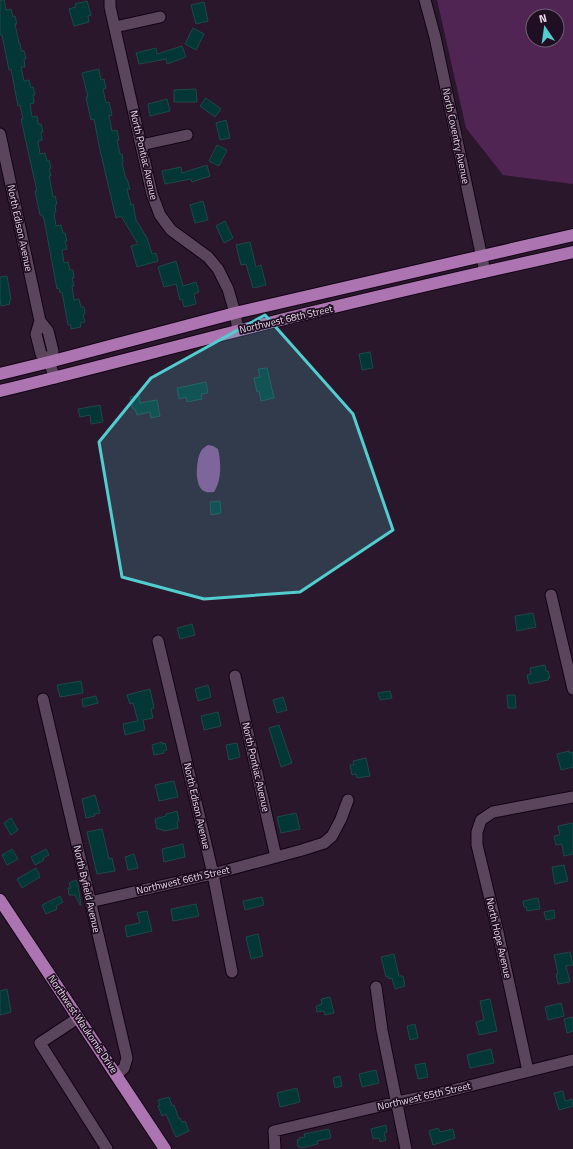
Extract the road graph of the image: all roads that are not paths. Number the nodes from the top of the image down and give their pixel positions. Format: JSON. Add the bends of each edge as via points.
{"nodes":[{"id":1,"x":110,"y":0,"type":"edge"},
{"id":2,"x":425,"y":0,"type":"edge"},
{"id":3,"x":160,"y":17,"type":"dead end"},
{"id":4,"x":115,"y":28,"type":"junction"},
{"id":5,"x":0,"y":134,"type":"edge"},
{"id":6,"x":187,"y":135,"type":"dead end"},
{"id":7,"x":141,"y":145,"type":"junction"},
{"id":8,"x":573,"y":235,"type":"edge"},
{"id":9,"x":573,"y":252,"type":"edge"},
{"id":10,"x":481,"y":256,"type":"junction"},
{"id":11,"x":485,"y":272,"type":"junction"},
{"id":12,"x":235,"y":313,"type":"junction"},
{"id":13,"x":238,"y":330,"type":"junction"},
{"id":14,"x":50,"y":362,"type":"junction"},
{"id":15,"x":0,"y":374,"type":"edge"},
{"id":16,"x":55,"y":378,"type":"junction"},
{"id":17,"x":0,"y":391,"type":"edge"},
{"id":18,"x":551,"y":595,"type":"dead end"},
{"id":19,"x":158,"y":641,"type":"dead end"},
{"id":20,"x":235,"y":676,"type":"dead end"},
{"id":21,"x":573,"y":689,"type":"edge"},
{"id":22,"x":43,"y":700,"type":"dead end"},
{"id":23,"x":573,"y":797,"type":"edge"},
{"id":24,"x":348,"y":800,"type":"dead end"},
{"id":25,"x":276,"y":857,"type":"junction"},
{"id":26,"x":213,"y":874,"type":"junction"},
{"id":27,"x":0,"y":900,"type":"edge"},
{"id":28,"x":90,"y":902,"type":"junction"},
{"id":29,"x":232,"y":972,"type":"dead end"},
{"id":30,"x":376,"y":987,"type":"dead end"},
{"id":31,"x":78,"y":1018,"type":"junction"},
{"id":32,"x":573,"y":1060,"type":"edge"},
{"id":33,"x":528,"y":1071,"type":"junction"},
{"id":34,"x":116,"y":1075,"type":"junction"},
{"id":35,"x":397,"y":1102,"type":"junction"},
{"id":36,"x":107,"y":1149,"type":"edge"},
{"id":37,"x":164,"y":1149,"type":"edge"},
{"id":38,"x":275,"y":1149,"type":"edge"},
{"id":39,"x":406,"y":1149,"type":"edge"}],
"edges":[{"from":1,"to":4,"type":"street","name":"North Pontiac Avenue"},
{"from":2,"to":10,"type":"street","name":"North Coventry Avenue"},
{"from":3,"to":4,"type":"street"},
{"from":4,"to":7,"type":"street","name":"North Pontiac Avenue"},
{"from":5,"to":14,"type":"street","name":"North Edison Avenue","via":[[40,321],[48,331],[53,351]]},
{"from":6,"to":7,"type":"street"},
{"from":7,"to":12,"type":"street","name":"North Pontiac Avenue","via":[[152,194],[160,215],[171,230],[208,257],[218,269],[228,289]]},
{"from":8,"to":10,"type":"main road","name":"Northwest 68th Street"},
{"from":9,"to":11,"type":"main road","name":"Northwest 68th Street"},
{"from":10,"to":11,"type":"street","name":"North Coventry Avenue"},
{"from":10,"to":12,"type":"main road","name":"Northwest 68th Street"},
{"from":11,"to":13,"type":"main road","name":"Northwest 68th Street"},
{"from":12,"to":13,"type":"street","name":"North Pontiac Avenue"},
{"from":12,"to":14,"type":"main road","name":"Northwest 68th Street"},
{"from":13,"to":16,"type":"main road","name":"Northwest 68th Street"},
{"from":14,"to":15,"type":"main road","name":"Northwest 68th Street"},
{"from":14,"to":16,"type":"street","name":"North Edison Avenue"},
{"from":16,"to":17,"type":"main road","name":"Northwest 68th Street"},
{"from":18,"to":21,"type":"street"},
{"from":19,"to":26,"type":"street","name":"North Edison Avenue"},
{"from":20,"to":25,"type":"street","name":"North Pontiac Avenue"},
{"from":22,"to":28,"type":"street","name":"North Byfield Avenue"},
{"from":23,"to":33,"type":"street","name":"North Hope Avenue","via":[[493,812],[481,820],[477,832],[477,845]]},
{"from":24,"to":25,"type":"street","name":"Northwest 66th Street","via":[[332,836],[324,843]]},
{"from":25,"to":26,"type":"street","name":"Northwest 66th Street"},
{"from":26,"to":28,"type":"street","name":"Northwest 66th Street"},
{"from":26,"to":29,"type":"street","name":"North Edison Avenue"},
{"from":27,"to":31,"type":"main road","name":"Northwest Waukomis Drive"},
{"from":28,"to":34,"type":"street","name":"North Byfield Avenue","via":[[126,1058],[124,1068]]},
{"from":30,"to":35,"type":"street"},
{"from":31,"to":34,"type":"main road","name":"Northwest Waukomis Drive"},
{"from":31,"to":36,"type":"street","via":[[40,1043]]},
{"from":32,"to":33,"type":"street","name":"Northwest 65th Street"},
{"from":33,"to":35,"type":"street","name":"Northwest 65th Street"},
{"from":34,"to":37,"type":"main road","name":"Northwest Waukomis Drive"},
{"from":35,"to":38,"type":"street","name":"Northwest 65th Street","via":[[274,1131]]},
{"from":35,"to":39,"type":"street"}]}
